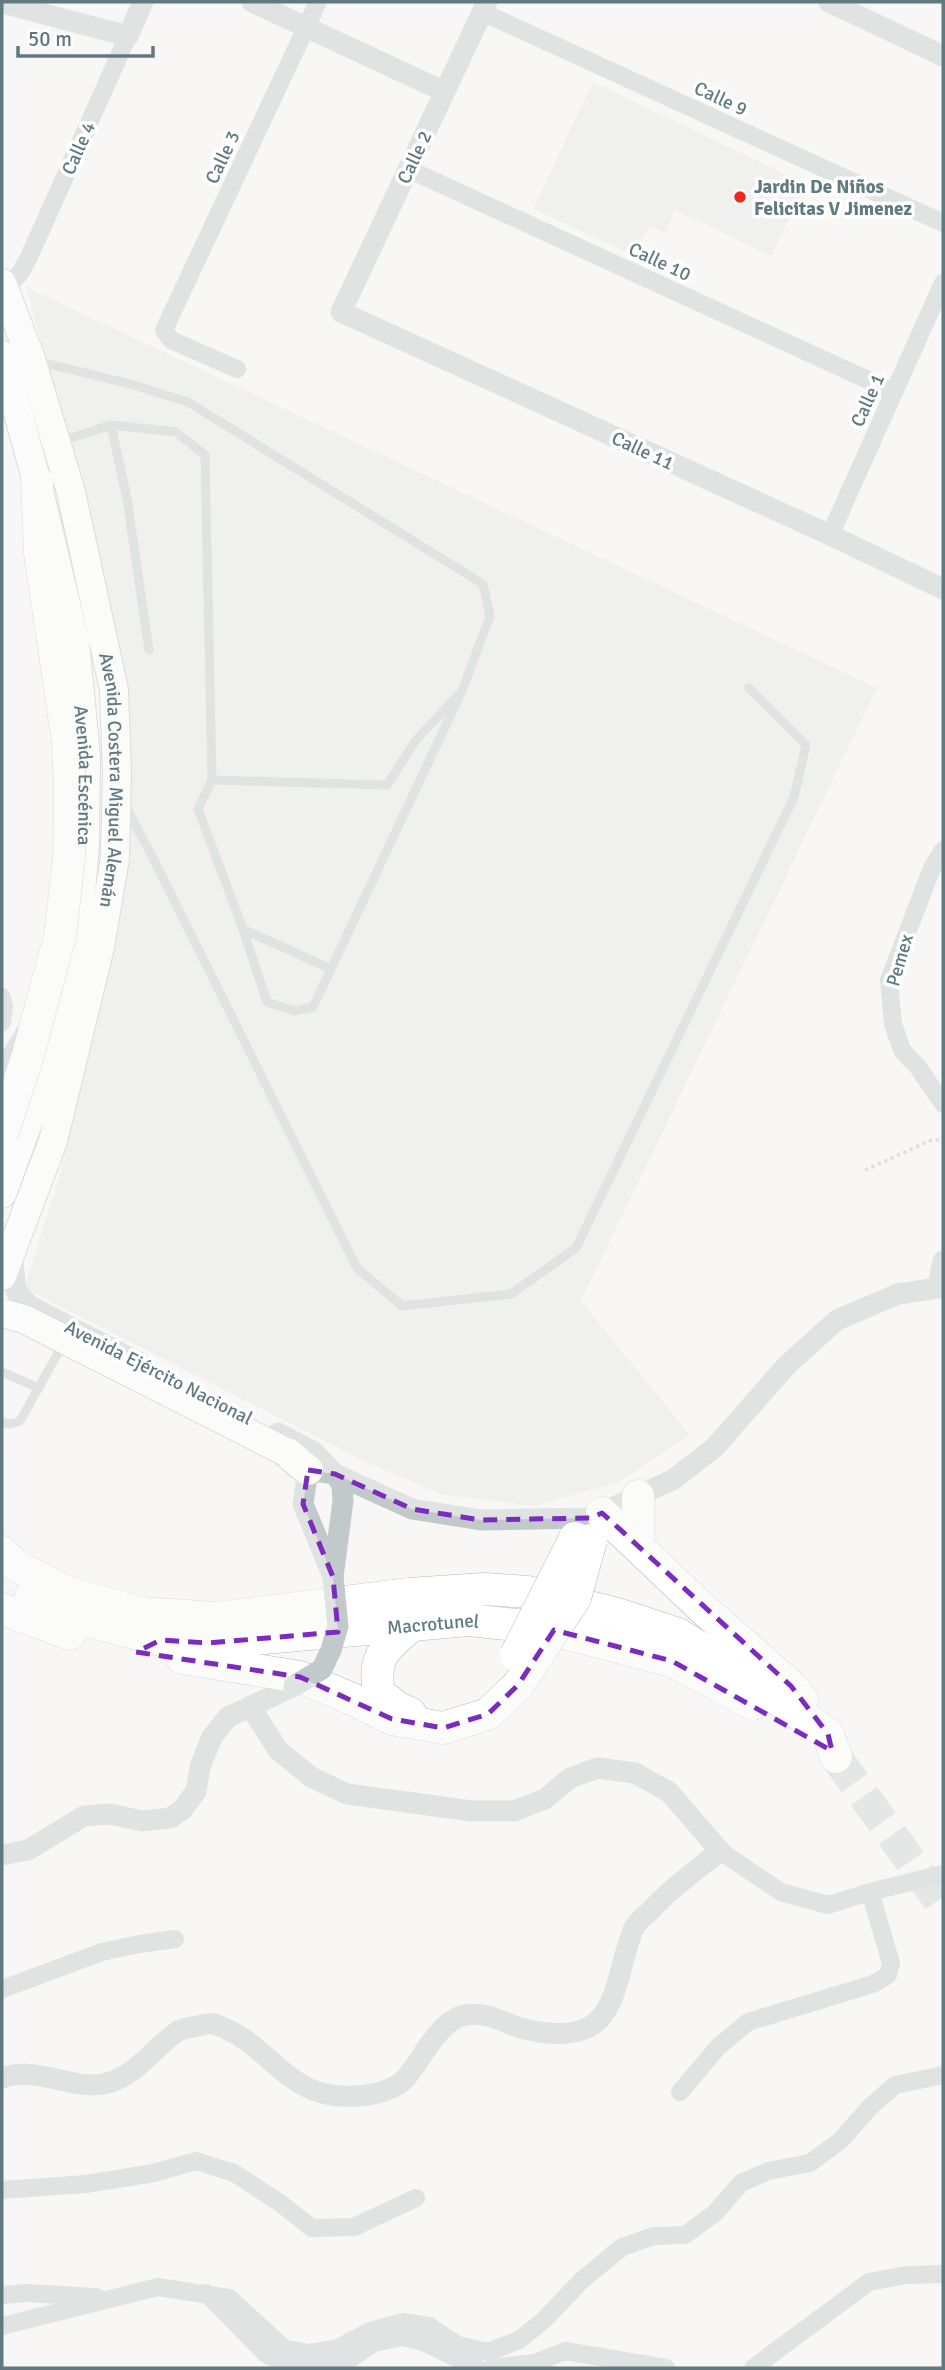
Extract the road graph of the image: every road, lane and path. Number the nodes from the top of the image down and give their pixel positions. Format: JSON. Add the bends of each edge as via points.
{"nodes":[{"id":1,"x":143,"y":2,"type":"edge"},
{"id":2,"x":252,"y":2,"type":"edge"},
{"id":3,"x":318,"y":2,"type":"edge"},
{"id":4,"x":829,"y":2,"type":"edge"},
{"id":5,"x":2,"y":3,"type":"edge"},
{"id":6,"x":484,"y":7,"type":"edge"},
{"id":7,"x":306,"y":27,"type":"junction"},
{"id":8,"x":128,"y":36,"type":"junction"},
{"id":9,"x":943,"y":56,"type":"edge"},
{"id":10,"x":444,"y":92,"type":"junction"},
{"id":11,"x":408,"y":169,"type":"junction"},
{"id":12,"x":943,"y":223,"type":"edge"},
{"id":13,"x":943,"y":283,"type":"edge"},
{"id":14,"x":3,"y":286,"type":"edge"},
{"id":15,"x":341,"y":312,"type":"joint"},
{"id":16,"x":2,"y":355,"type":"edge"},
{"id":17,"x":31,"y":359,"type":"junction"},
{"id":18,"x":237,"y":369,"type":"dead end"},
{"id":19,"x":894,"y":392,"type":"junction"},
{"id":20,"x":111,"y":425,"type":"junction"},
{"id":21,"x":57,"y":443,"type":"junction"},
{"id":22,"x":37,"y":482,"type":"junction"},
{"id":23,"x":830,"y":535,"type":"junction"},
{"id":24,"x":943,"y":589,"type":"edge"},
{"id":25,"x":149,"y":650,"type":"dead end"},
{"id":26,"x":749,"y":688,"type":"dead end"},
{"id":27,"x":462,"y":691,"type":"junction"},
{"id":28,"x":212,"y":780,"type":"junction"},
{"id":29,"x":117,"y":790,"type":"junction"},
{"id":30,"x":943,"y":850,"type":"edge"},
{"id":31,"x":243,"y":929,"type":"junction"},
{"id":32,"x":77,"y":932,"type":"junction"},
{"id":33,"x":331,"y":969,"type":"junction"},
{"id":34,"x":2,"y":997,"type":"edge"},
{"id":35,"x":2,"y":1022,"type":"edge"},
{"id":36,"x":2,"y":1070,"type":"edge"},
{"id":37,"x":943,"y":1104,"type":"edge"},
{"id":38,"x":2,"y":1134,"type":"edge"},
{"id":39,"x":943,"y":1139,"type":"edge"},
{"id":40,"x":865,"y":1170,"type":"dead end"},
{"id":41,"x":2,"y":1194,"type":"edge"},
{"id":42,"x":943,"y":1261,"type":"edge"},
{"id":43,"x":7,"y":1264,"type":"edge"},
{"id":44,"x":941,"y":1287,"type":"edge"},
{"id":45,"x":2,"y":1313,"type":"edge"},
{"id":46,"x":2,"y":1327,"type":"edge"},
{"id":47,"x":67,"y":1337,"type":"junction"},
{"id":48,"x":2,"y":1372,"type":"edge"},
{"id":49,"x":39,"y":1388,"type":"junction"},
{"id":50,"x":2,"y":1422,"type":"edge"},
{"id":51,"x":310,"y":1465,"type":"junction"},
{"id":52,"x":638,"y":1496,"type":"junction"},
{"id":53,"x":588,"y":1525,"type":"junction"},
{"id":54,"x":638,"y":1546,"type":"junction"},
{"id":55,"x":2,"y":1552,"type":"edge"},
{"id":56,"x":333,"y":1577,"type":"junction"},
{"id":57,"x":7,"y":1592,"type":"edge"},
{"id":58,"x":413,"y":1624,"type":"junction"},
{"id":59,"x":216,"y":1653,"type":"junction"},
{"id":60,"x":511,"y":1682,"type":"junction"},
{"id":61,"x":250,"y":1706,"type":"junction"},
{"id":62,"x":832,"y":1747,"type":"junction"},
{"id":63,"x":720,"y":1851,"type":"junction"},
{"id":64,"x":2,"y":1855,"type":"edge"},
{"id":65,"x":943,"y":1874,"type":"edge"},
{"id":66,"x":870,"y":1892,"type":"junction"},
{"id":67,"x":175,"y":1939,"type":"dead end"},
{"id":68,"x":2,"y":1989,"type":"edge"},
{"id":69,"x":943,"y":2075,"type":"edge"},
{"id":70,"x":2,"y":2078,"type":"edge"},
{"id":71,"x":681,"y":2092,"type":"dead end"},
{"id":72,"x":2,"y":2190,"type":"edge"},
{"id":73,"x":416,"y":2198,"type":"dead end"},
{"id":74,"x":943,"y":2274,"type":"edge"},
{"id":75,"x":206,"y":2293,"type":"junction"},
{"id":76,"x":2,"y":2295,"type":"edge"},
{"id":77,"x":113,"y":2298,"type":"junction"},
{"id":78,"x":2,"y":2326,"type":"edge"},
{"id":79,"x":309,"y":2368,"type":"edge"},
{"id":80,"x":318,"y":2368,"type":"edge"},
{"id":81,"x":477,"y":2368,"type":"edge"},
{"id":82,"x":491,"y":2368,"type":"edge"},
{"id":83,"x":666,"y":2368,"type":"edge"},
{"id":84,"x":754,"y":2368,"type":"edge"}],
"edges":[{"from":1,"to":8,"type":"street","name":"Calle 4"},
{"from":2,"to":7,"type":"street"},
{"from":3,"to":7,"type":"street","name":"Calle 3"},
{"from":4,"to":9,"type":"street"},
{"from":5,"to":8,"type":"street"},
{"from":6,"to":10,"type":"street","name":"Calle 2"},
{"from":6,"to":12,"type":"street","name":"Calle 9"},
{"from":7,"to":10,"type":"street"},
{"from":7,"to":18,"type":"street","name":"Calle 3","via":[[164,330],[171,340]]},
{"from":8,"to":14,"type":"street","name":"Calle 4","via":[[29,257],[21,272]]},
{"from":10,"to":11,"type":"street","name":"Calle 2"},
{"from":11,"to":15,"type":"street","name":"Calle 2"},
{"from":11,"to":19,"type":"street","name":"Calle 10"},
{"from":13,"to":19,"type":"street","name":"Calle 1"},
{"from":14,"to":17,"type":"main road","name":"Avenida Costera Miguel Alemán"},
{"from":15,"to":23,"type":"street","name":"Calle 11"},
{"from":16,"to":22,"type":"main road","name":"Avenida Escénica"},
{"from":17,"to":21,"type":"main road","name":"Avenida Costera Miguel Alemán"},
{"from":17,"to":27,"type":"lane","via":[[188,402],[482,584],[490,617]]},
{"from":19,"to":23,"type":"street","name":"Calle 1"},
{"from":20,"to":21,"type":"lane"},
{"from":20,"to":25,"type":"lane"},
{"from":20,"to":28,"type":"lane","via":[[176,432],[205,455]]},
{"from":21,"to":29,"type":"main road","name":"Avenida Costera Miguel Alemán","via":[[114,690]]},
{"from":22,"to":32,"type":"main road","name":"Avenida Escénica","via":[[75,642],[86,755],[85,845]]},
{"from":22,"to":38,"type":"highway","bridge":true,"via":[[40,552],[68,742],[69,859],[60,936],[29,1055]]},
{"from":23,"to":24,"type":"street","name":"Calle 11"},
{"from":26,"to":29,"type":"lane","via":[[806,745],[794,797],[576,1248],[511,1294],[402,1306],[357,1268]]},
{"from":27,"to":28,"type":"lane","via":[[416,740],[387,785]]},
{"from":27,"to":33,"type":"lane"},
{"from":28,"to":31,"type":"lane","via":[[198,809]]},
{"from":29,"to":43,"type":"main road","name":"Avenida Costera Miguel Alemán","via":[[115,858],[100,947],[53,1141]]},
{"from":30,"to":37,"type":"street","name":"Pemex","via":[[889,980],[893,1024],[902,1049]]},
{"from":31,"to":33,"type":"lane"},
{"from":31,"to":33,"type":"lane","via":[[267,1002],[294,1011],[313,1007]]},
{"from":32,"to":36,"type":"street","via":[[60,949],[41,1002]]},
{"from":32,"to":41,"type":"main road","name":"Avenida Escénica","via":[[66,1006]]},
{"from":34,"to":35,"type":"street"},
{"from":39,"to":40,"type":"path"},
{"from":42,"to":44,"type":"street"},
{"from":43,"to":47,"type":"street","name":"Avenida Ejército Nacional","via":[[16,1291]]},
{"from":44,"to":52,"type":"street","name":"Avenida Ejército Nacional","via":[[898,1294],[837,1320],[787,1365],[715,1447],[674,1479]]},
{"from":45,"to":51,"type":"main road","bridge":true,"via":[[24,1319]]},
{"from":46,"to":47,"type":"street","name":"Avenida Ejército Nacional"},
{"from":47,"to":49,"type":"lane"},
{"from":47,"to":51,"type":"street","name":"Avenida Ejército Nacional","via":[[283,1466]]},
{"from":48,"to":49,"type":"lane"},
{"from":49,"to":50,"type":"lane","via":[[20,1421]]},
{"from":51,"to":53,"type":"street","name":"Avenida Ejército Nacional","via":[[412,1509],[481,1520]]},
{"from":51,"to":56,"type":"street","via":[[303,1504]]},
{"from":51,"to":56,"type":"street","via":[[342,1485]]},
{"from":52,"to":53,"type":"street","name":"Avenida Ejército Nacional"},
{"from":52,"to":54,"type":"highway"},
{"from":53,"to":54,"type":"highway"},
{"from":53,"to":60,"type":"highway","bridge":true,"via":[[575,1598]]},
{"from":54,"to":62,"type":"highway","via":[[791,1686]]},
{"from":55,"to":62,"type":"highway","via":[[15,1565],[64,1591],[141,1613],[216,1618],[409,1594],[528,1592],[678,1634],[738,1672]]},
{"from":56,"to":61,"type":"street","bridge":true,"via":[[338,1626],[322,1669]]},
{"from":57,"to":59,"type":"highway","name":"Macrotunel","via":[[149,1646]]},
{"from":58,"to":59,"type":"highway","name":"Macrotunel"},
{"from":58,"to":60,"type":"highway","via":[[386,1648],[375,1672],[379,1693],[398,1709],[431,1720],[468,1709]]},
{"from":58,"to":62,"type":"highway","name":"Macrotunel","via":[[469,1620],[545,1628],[672,1661],[737,1694],[814,1744]]},
{"from":59,"to":60,"type":"highway","via":[[300,1677],[392,1719],[443,1728],[488,1714]]},
{"from":61,"to":63,"type":"street","via":[[278,1750],[312,1777],[347,1794],[472,1811],[514,1811],[545,1800],[570,1778],[597,1769],[635,1773],[669,1791]]},
{"from":61,"to":64,"type":"street","via":[[228,1717],[212,1737],[196,1791],[170,1818],[142,1822],[110,1814],[84,1815],[28,1850]]},
{"from":63,"to":66,"type":"street","via":[[780,1892],[828,1905]]},
{"from":63,"to":70,"type":"street","via":[[663,1896],[634,1927],[604,2015],[589,2027],[568,2034],[524,2029],[481,2013],[462,2015],[446,2025],[404,2080],[387,2091],[366,2095],[335,2096],[307,2089],[243,2037],[211,2023],[180,2030],[125,2076],[108,2084],[15,2073]]},
{"from":65,"to":66,"type":"street"},
{"from":66,"to":71,"type":"street","via":[[891,1963],[888,1975],[873,1984],[748,2022],[718,2047]]},
{"from":67,"to":68,"type":"street","via":[[102,1952]]},
{"from":69,"to":75,"type":"street","via":[[895,2085],[841,2140],[810,2163],[768,2171],[741,2183],[715,2213],[685,2235],[654,2236],[622,2246],[519,2340],[488,2352],[458,2344],[429,2326],[403,2322],[370,2331],[338,2348],[309,2353],[285,2349],[229,2298]]},
{"from":72,"to":73,"type":"street","via":[[86,2184],[195,2161],[234,2173],[312,2228],[354,2227]]},
{"from":74,"to":84,"type":"street","via":[[869,2282]]},
{"from":75,"to":77,"type":"street","via":[[158,2287]]},
{"from":75,"to":79,"type":"street","via":[[266,2354],[290,2367]]},
{"from":76,"to":77,"type":"street"},
{"from":77,"to":78,"type":"street"},
{"from":80,"to":81,"type":"street","via":[[347,2361],[374,2343],[402,2337]]},
{"from":82,"to":83,"type":"street","via":[[535,2363],[565,2351]]}]}
